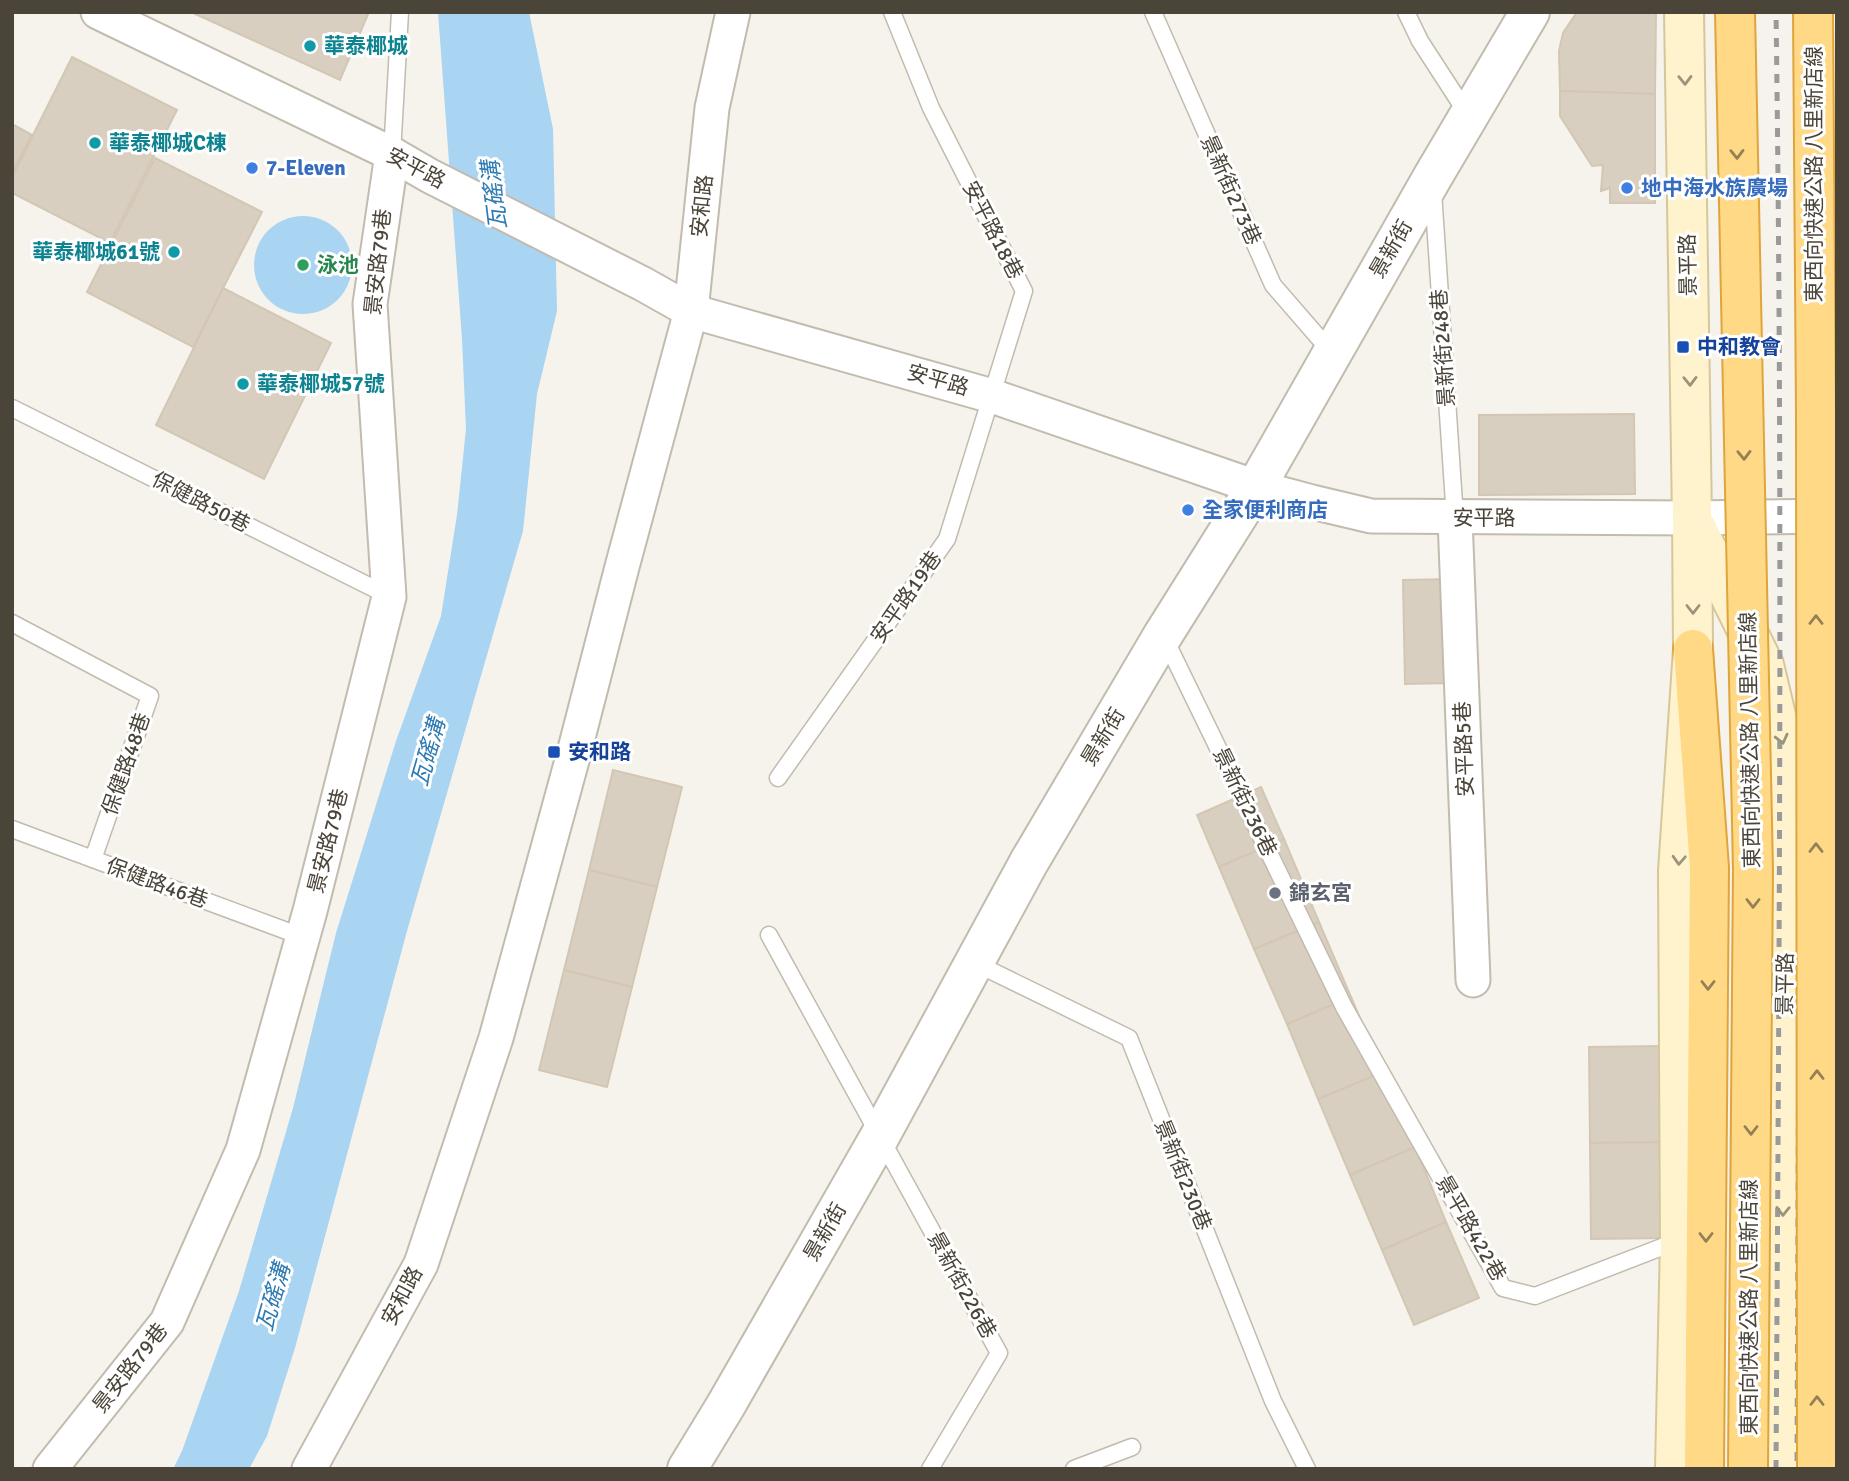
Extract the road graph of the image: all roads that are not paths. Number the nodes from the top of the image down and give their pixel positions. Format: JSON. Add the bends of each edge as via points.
{"nodes":[{"id":1,"x":98,"y":12,"type":"edge"},
{"id":2,"x":400,"y":12,"type":"edge"},
{"id":3,"x":733,"y":12,"type":"edge"},
{"id":4,"x":892,"y":12,"type":"edge"},
{"id":5,"x":1153,"y":12,"type":"edge"},
{"id":6,"x":1406,"y":12,"type":"edge"},
{"id":7,"x":1530,"y":12,"type":"edge"},
{"id":8,"x":1684,"y":12,"type":"edge"},
{"id":9,"x":1735,"y":12,"type":"edge"},
{"id":10,"x":1813,"y":12,"type":"edge"},
{"id":11,"x":1468,"y":115,"type":"junction"},
{"id":12,"x":392,"y":154,"type":"junction"},
{"id":13,"x":1432,"y":178,"type":"junction"},
{"id":14,"x":691,"y":311,"type":"junction"},
{"id":15,"x":1332,"y":353,"type":"junction"},
{"id":16,"x":992,"y":396,"type":"junction"},
{"id":17,"x":12,"y":408,"type":"edge"},
{"id":18,"x":1256,"y":487,"type":"junction"},
{"id":19,"x":1837,"y":516,"type":"edge"},
{"id":20,"x":1455,"y":518,"type":"junction"},
{"id":21,"x":1692,"y":518,"type":"junction"},
{"id":22,"x":389,"y":597,"type":"junction"},
{"id":23,"x":12,"y":623,"type":"edge"},
{"id":24,"x":1163,"y":635,"type":"junction"},
{"id":25,"x":1693,"y":649,"type":"junction"},
{"id":26,"x":778,"y":778,"type":"dead end"},
{"id":27,"x":12,"y":829,"type":"edge"},
{"id":28,"x":93,"y":859,"type":"junction"},
{"id":29,"x":769,"y":935,"type":"dead end"},
{"id":30,"x":303,"y":937,"type":"junction"},
{"id":31,"x":974,"y":963,"type":"junction"},
{"id":32,"x":1473,"y":980,"type":"dead end"},
{"id":33,"x":1344,"y":1007,"type":"joint"},
{"id":34,"x":880,"y":1136,"type":"junction"},
{"id":35,"x":1680,"y":1240,"type":"junction"},
{"id":36,"x":1132,"y":1447,"type":"dead end"},
{"id":37,"x":50,"y":1469,"type":"edge"},
{"id":38,"x":309,"y":1469,"type":"edge"},
{"id":39,"x":687,"y":1469,"type":"edge"},
{"id":40,"x":930,"y":1469,"type":"edge"},
{"id":41,"x":1074,"y":1469,"type":"edge"},
{"id":42,"x":1307,"y":1469,"type":"edge"},
{"id":43,"x":1675,"y":1469,"type":"edge"},
{"id":44,"x":1704,"y":1469,"type":"edge"},
{"id":45,"x":1748,"y":1469,"type":"edge"},
{"id":46,"x":1781,"y":1469,"type":"edge"},
{"id":47,"x":1817,"y":1469,"type":"edge"}],
"edges":[{"from":1,"to":12,"type":"street","name":"安平路"},
{"from":2,"to":12,"type":"lane"},
{"from":3,"to":14,"type":"street","name":"安和路","via":[[712,108]]},
{"from":4,"to":16,"type":"lane","name":"安平路18巷","via":[[931,108],[1024,291]]},
{"from":5,"to":15,"type":"lane","name":"景新街273巷","via":[[1273,285]]},
{"from":6,"to":11,"type":"lane","via":[[1419,41]]},
{"from":7,"to":11,"type":"street","name":"景新街"},
{"from":8,"to":21,"type":"main road","name":"景平路","one_way":true},
{"from":9,"to":45,"type":"highway","name":"東西向快速公路 八里新店線","one_way":true,"bridge":true,"via":[[1753,870]]},
{"from":47,"to":10,"type":"highway","name":"東西向快速公路 八里新店線","one_way":true,"bridge":true},
{"from":11,"to":13,"type":"street","name":"景新街"},
{"from":12,"to":14,"type":"street","name":"安平路"},
{"from":12,"to":22,"type":"street","name":"景安路79巷","via":[[370,304]]},
{"from":13,"to":15,"type":"street","name":"景新街"},
{"from":13,"to":20,"type":"lane","name":"景新街248巷"},
{"from":14,"to":16,"type":"street","name":"安平路"},
{"from":14,"to":38,"type":"street","name":"安和路","via":[[496,1038],[421,1264]]},
{"from":15,"to":18,"type":"street","name":"景新街"},
{"from":16,"to":18,"type":"street","name":"安平路"},
{"from":16,"to":26,"type":"lane","name":"安平路19巷","via":[[947,539]]},
{"from":17,"to":22,"type":"lane","name":"保健路50巷"},
{"from":18,"to":20,"type":"street","name":"安平路","via":[[1371,516]]},
{"from":18,"to":24,"type":"street","name":"景新街"},
{"from":19,"to":21,"type":"street","name":"安平路"},
{"from":20,"to":21,"type":"street","name":"安平路"},
{"from":20,"to":32,"type":"street","name":"安平路5巷"},
{"from":21,"to":25,"type":"main road","name":"景平路","one_way":true},
{"from":21,"to":46,"type":"main road","name":"景平路","one_way":true,"via":[[1764,665],[1787,762]]},
{"from":22,"to":30,"type":"street","name":"景安路79巷"},
{"from":23,"to":28,"type":"lane","name":"保健路48巷","via":[[150,696]]},
{"from":24,"to":31,"type":"street","name":"景新街"},
{"from":24,"to":33,"type":"lane","name":"景新街236巷"},
{"from":25,"to":35,"type":"main road","name":"景平路","one_way":true,"via":[[1678,871]]},
{"from":25,"to":44,"type":"highway","one_way":true,"via":[[1709,868]]},
{"from":27,"to":28,"type":"lane","name":"保健路46巷"},
{"from":28,"to":30,"type":"lane","name":"保健路46巷"},
{"from":29,"to":34,"type":"lane"},
{"from":30,"to":37,"type":"street","name":"景安路79巷","via":[[243,1150],[167,1322]]},
{"from":31,"to":34,"type":"street","name":"景新街"},
{"from":31,"to":42,"type":"lane","name":"景新街230巷","via":[[1129,1038],[1273,1401]]},
{"from":33,"to":35,"type":"lane","name":"景平路422巷","via":[[1503,1288],[1535,1296]]},
{"from":34,"to":39,"type":"street","name":"景新街"},
{"from":34,"to":40,"type":"lane","name":"景新街226巷","via":[[999,1353]]},
{"from":35,"to":43,"type":"main road","name":"景平路"},
{"from":36,"to":41,"type":"lane"}]}
